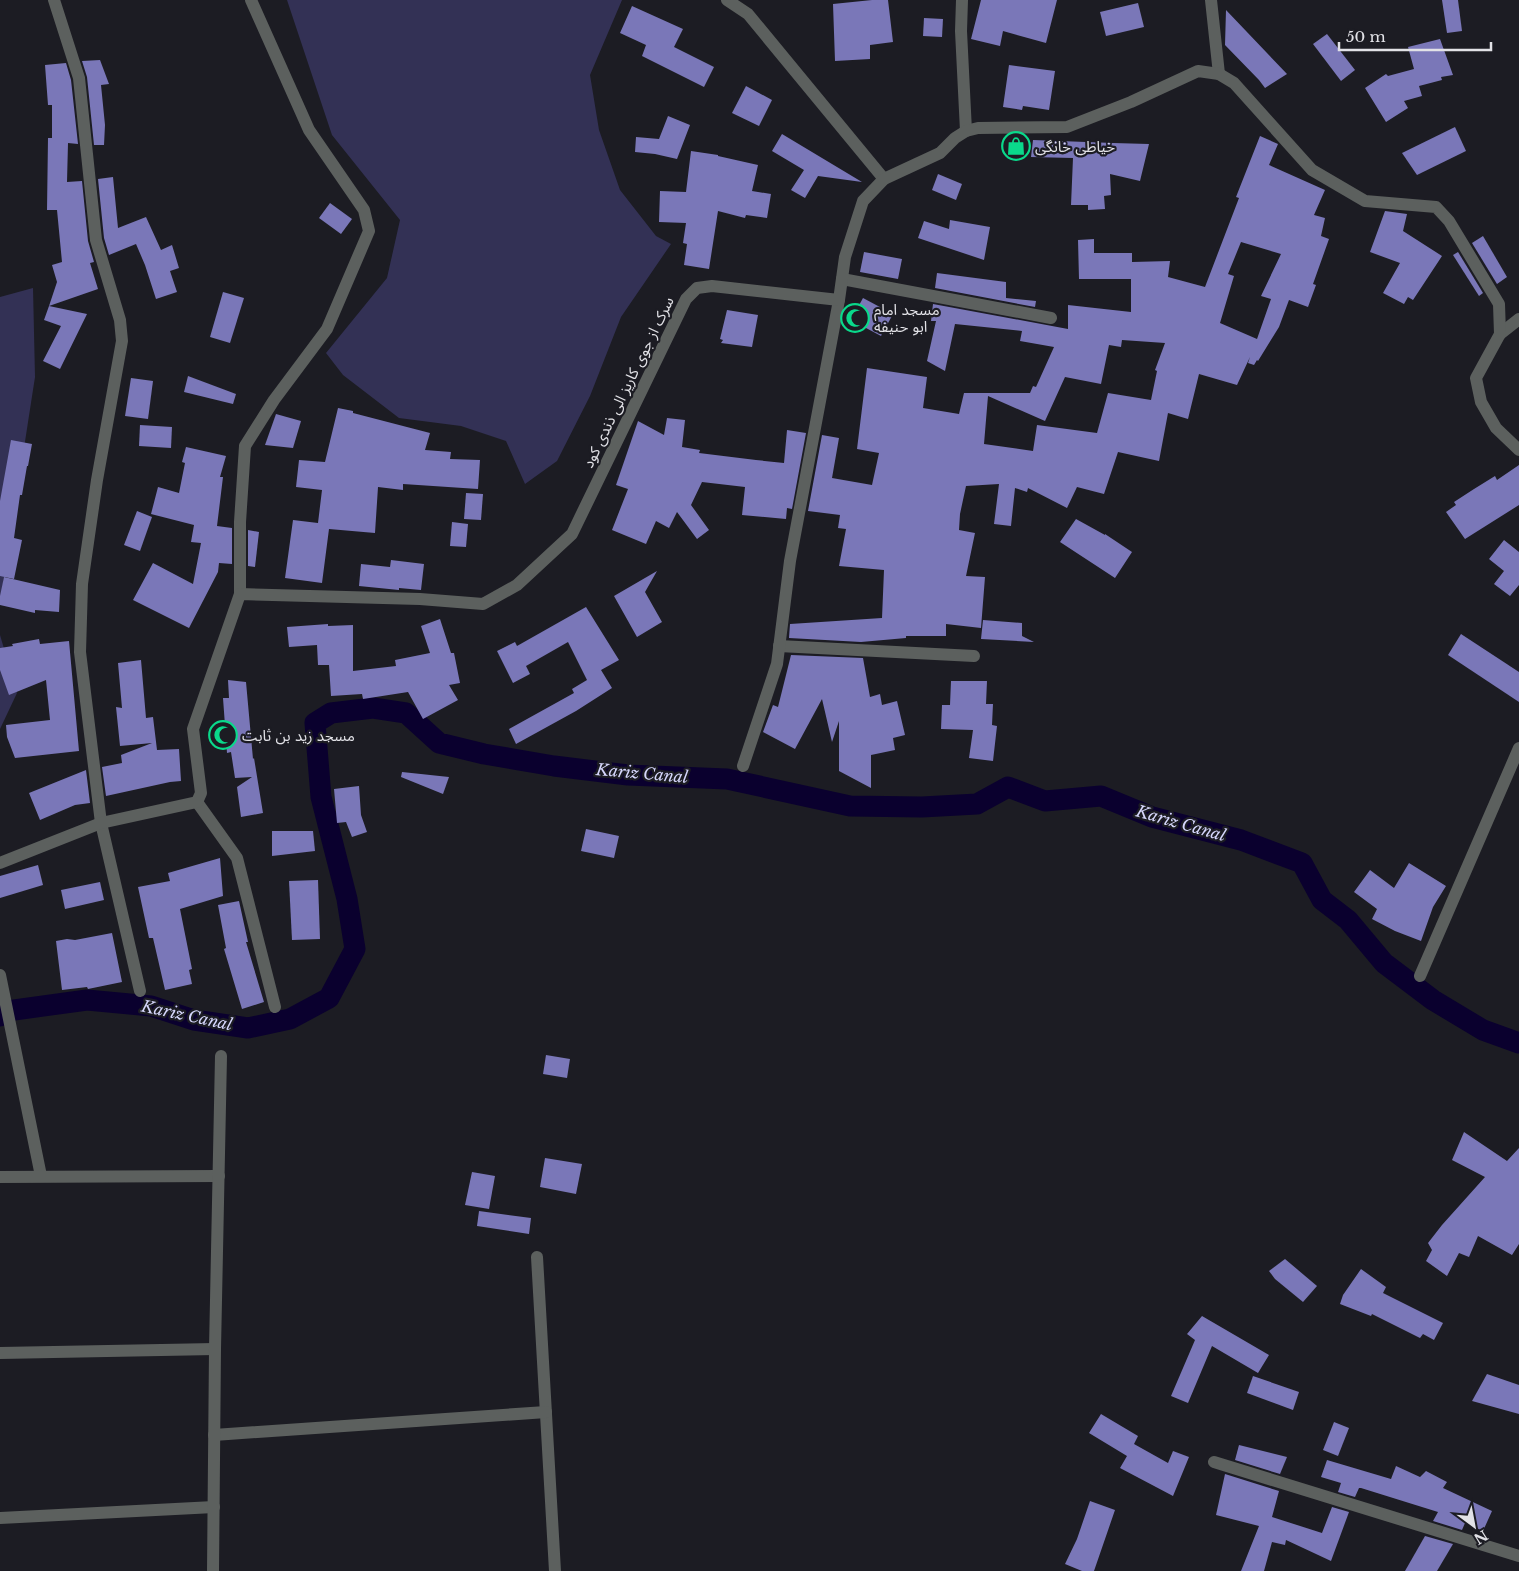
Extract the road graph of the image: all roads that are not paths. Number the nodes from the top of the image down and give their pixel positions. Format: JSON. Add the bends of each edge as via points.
{"nodes":[{"id":1,"x":54,"y":0,"type":"edge"},
{"id":2,"x":251,"y":0,"type":"edge"},
{"id":3,"x":727,"y":0,"type":"edge"},
{"id":4,"x":748,"y":0,"type":"edge"},
{"id":5,"x":962,"y":0,"type":"edge"},
{"id":6,"x":1211,"y":0,"type":"edge"},
{"id":7,"x":748,"y":14,"type":"junction"},
{"id":8,"x":1219,"y":74,"type":"junction"},
{"id":9,"x":966,"y":131,"type":"junction"},
{"id":10,"x":884,"y":179,"type":"junction"},
{"id":11,"x":842,"y":278,"type":"junction"},
{"id":12,"x":839,"y":300,"type":"junction"},
{"id":13,"x":1051,"y":318,"type":"dead end"},
{"id":14,"x":1519,"y":318,"type":"edge"},
{"id":15,"x":1500,"y":334,"type":"junction"},
{"id":16,"x":1519,"y":450,"type":"edge"},
{"id":17,"x":240,"y":594,"type":"junction"},
{"id":18,"x":780,"y":646,"type":"junction"},
{"id":19,"x":974,"y":656,"type":"dead end"},
{"id":20,"x":1519,"y":748,"type":"edge"},
{"id":21,"x":743,"y":766,"type":"dead end"},
{"id":22,"x":197,"y":802,"type":"junction"},
{"id":23,"x":102,"y":823,"type":"junction"},
{"id":24,"x":0,"y":863,"type":"edge"},
{"id":25,"x":0,"y":975,"type":"edge"},
{"id":26,"x":1420,"y":976,"type":"dead end"},
{"id":27,"x":140,"y":991,"type":"dead end"},
{"id":28,"x":275,"y":1007,"type":"dead end"},
{"id":29,"x":221,"y":1056,"type":"dead end"},
{"id":30,"x":0,"y":1176,"type":"edge"},
{"id":31,"x":41,"y":1176,"type":"junction"},
{"id":32,"x":219,"y":1176,"type":"junction"},
{"id":33,"x":537,"y":1257,"type":"dead end"},
{"id":34,"x":215,"y":1349,"type":"junction"},
{"id":35,"x":0,"y":1353,"type":"edge"},
{"id":36,"x":546,"y":1412,"type":"junction"},
{"id":37,"x":214,"y":1435,"type":"junction"},
{"id":38,"x":1214,"y":1462,"type":"dead end"},
{"id":39,"x":214,"y":1507,"type":"junction"},
{"id":40,"x":0,"y":1518,"type":"edge"},
{"id":41,"x":1519,"y":1556,"type":"edge"},
{"id":42,"x":213,"y":1571,"type":"edge"},
{"id":43,"x":555,"y":1571,"type":"edge"}],
"edges":[{"from":1,"to":23,"type":"street","via":[[79,78],[96,240],[120,320],[122,340],[82,584],[80,652]]},
{"from":2,"to":17,"type":"street","via":[[309,130],[364,210],[369,231],[327,329],[244,446]]},
{"from":3,"to":7,"type":"street"},
{"from":4,"to":7,"type":"street"},
{"from":5,"to":9,"type":"street"},
{"from":6,"to":8,"type":"street"},
{"from":7,"to":10,"type":"street"},
{"from":8,"to":9,"type":"street","via":[[1198,71],[1067,127],[978,128]]},
{"from":8,"to":15,"type":"street","via":[[1234,82],[1312,170],[1365,201],[1436,207],[1449,221],[1499,304]]},
{"from":9,"to":10,"type":"street","via":[[940,153]]},
{"from":10,"to":11,"type":"street","via":[[863,201],[845,257]]},
{"from":11,"to":12,"type":"street"},
{"from":11,"to":13,"type":"street"},
{"from":12,"to":17,"type":"street","name":"سرک از جوی کاریز الی ذندی کود","via":[[712,286],[697,288],[686,298],[572,534],[517,585],[483,604]]},
{"from":12,"to":18,"type":"street","via":[[790,561]]},
{"from":14,"to":15,"type":"street"},
{"from":15,"to":16,"type":"street","via":[[1476,378],[1482,402],[1496,428]]},
{"from":17,"to":22,"type":"street","via":[[192,729],[201,792]]},
{"from":18,"to":19,"type":"street"},
{"from":18,"to":21,"type":"street"},
{"from":20,"to":26,"type":"street"},
{"from":22,"to":23,"type":"street"},
{"from":22,"to":28,"type":"street","via":[[237,858]]},
{"from":23,"to":24,"type":"street"},
{"from":23,"to":27,"type":"street"},
{"from":25,"to":31,"type":"street"},
{"from":29,"to":32,"type":"street"},
{"from":30,"to":31,"type":"street"},
{"from":31,"to":32,"type":"street"},
{"from":32,"to":34,"type":"street"},
{"from":33,"to":36,"type":"street"},
{"from":34,"to":35,"type":"street"},
{"from":34,"to":37,"type":"street"},
{"from":36,"to":37,"type":"street"},
{"from":36,"to":43,"type":"street"},
{"from":37,"to":39,"type":"street"},
{"from":38,"to":41,"type":"street"},
{"from":39,"to":40,"type":"street"},
{"from":39,"to":42,"type":"street"}]}
